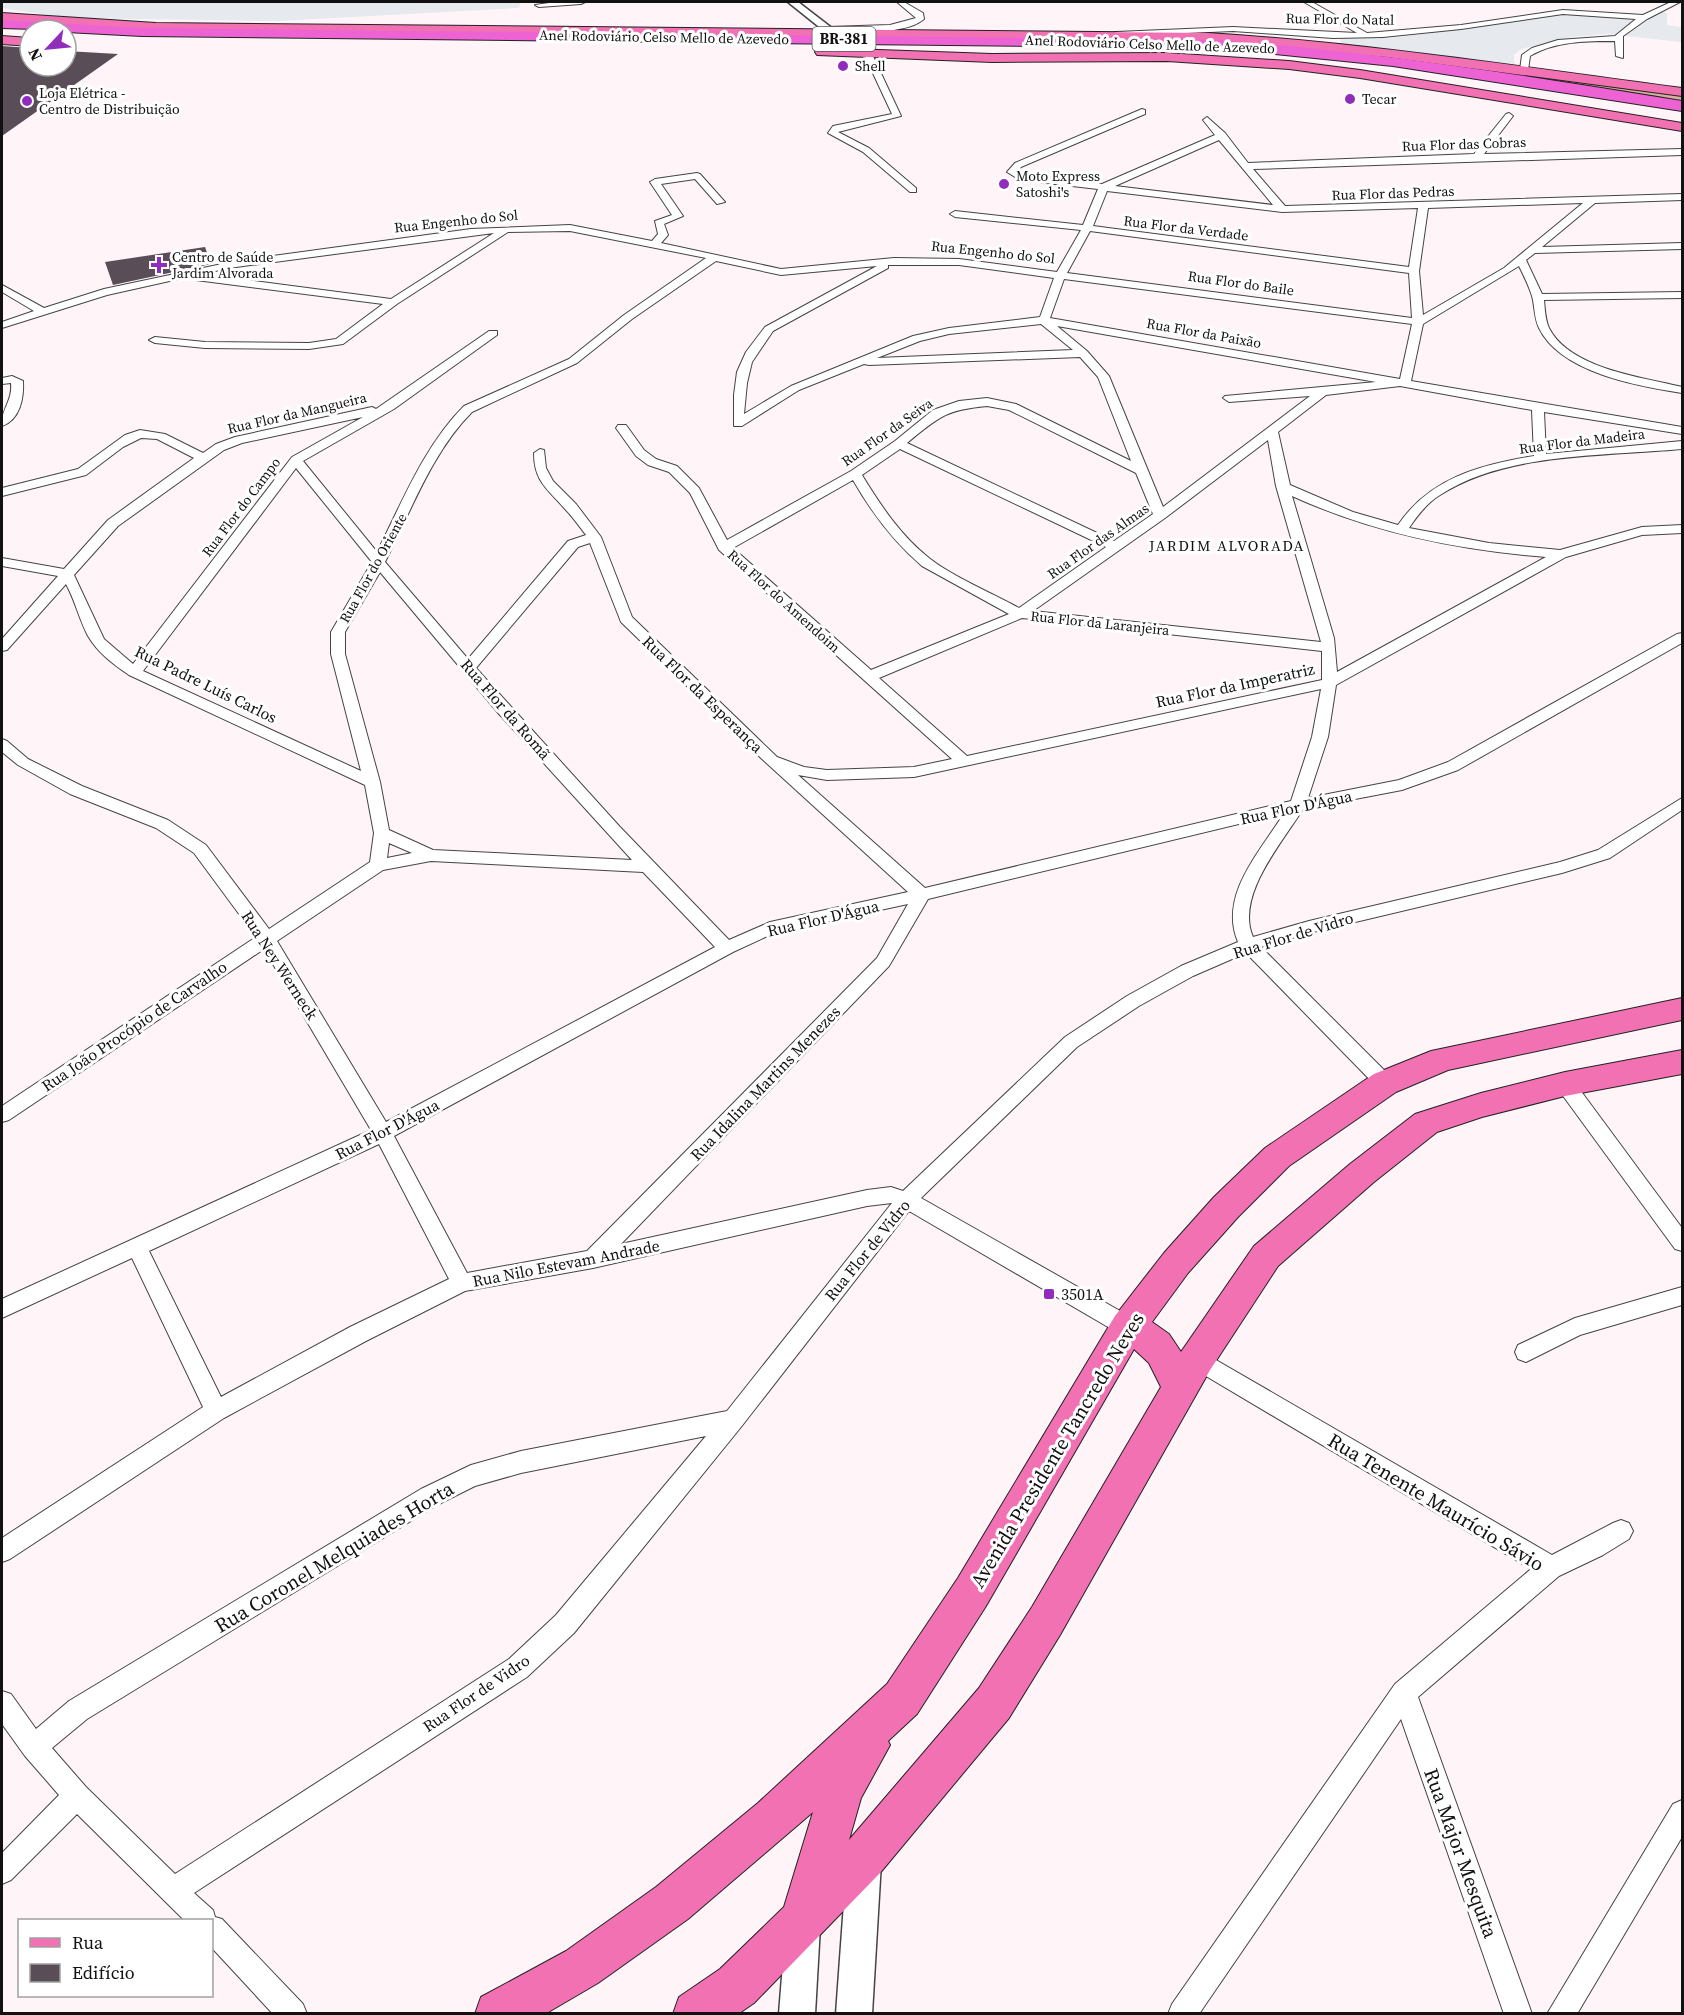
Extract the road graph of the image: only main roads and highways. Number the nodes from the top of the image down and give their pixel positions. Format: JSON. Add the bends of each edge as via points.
{"nodes":[{"id":1,"x":2,"y":18,"type":"edge"},
{"id":2,"x":2,"y":24,"type":"edge"},
{"id":3,"x":156,"y":27,"type":"junction"},
{"id":4,"x":2,"y":32,"type":"edge"},
{"id":5,"x":18,"y":33,"type":"edge"},
{"id":6,"x":241,"y":33,"type":"junction"},
{"id":7,"x":78,"y":38,"type":"edge"},
{"id":8,"x":2,"y":40,"type":"edge"},
{"id":9,"x":18,"y":41,"type":"edge"},
{"id":10,"x":350,"y":42,"type":"junction"},
{"id":11,"x":545,"y":44,"type":"junction"},
{"id":12,"x":126,"y":45,"type":"dead end"},
{"id":13,"x":273,"y":47,"type":"junction"},
{"id":14,"x":1015,"y":47,"type":"junction"},
{"id":15,"x":636,"y":50,"type":"junction"},
{"id":16,"x":898,"y":55,"type":"junction"},
{"id":17,"x":1438,"y":67,"type":"junction"},
{"id":18,"x":1582,"y":79,"type":"junction"},
{"id":19,"x":1683,"y":92,"type":"edge"},
{"id":20,"x":1683,"y":106,"type":"edge"},
{"id":21,"x":1683,"y":114,"type":"edge"},
{"id":22,"x":1683,"y":127,"type":"edge"},
{"id":23,"x":1683,"y":1009,"type":"edge"},
{"id":24,"x":1683,"y":1062,"type":"edge"},
{"id":25,"x":1128,"y":1327,"type":"junction"},
{"id":26,"x":1189,"y":1375,"type":"junction"},
{"id":27,"x":902,"y":1699,"type":"junction"},
{"id":28,"x":803,"y":1921,"type":"junction"},
{"id":29,"x":498,"y":2013,"type":"edge"},
{"id":30,"x":696,"y":2013,"type":"edge"}],
"edges":[{"from":1,"to":3,"type":"main road","name":"Anel Rodoviário Celso Mello de Azevedo"},
{"from":2,"to":6,"type":"highway","name":"Anel Rodoviário Celso Mello de Azevedo","number":"BR-381"},
{"from":3,"to":6,"type":"highway"},
{"from":3,"to":18,"type":"main road","name":"Anel Rodoviário Celso Mello de Azevedo","via":[[830,31],[1279,41],[1407,54]]},
{"from":4,"to":5,"type":"highway"},
{"from":6,"to":17,"type":"highway","name":"Anel Rodoviário Celso Mello de Azevedo","number":"BR-381","via":[[1151,42],[1285,48]]},
{"from":7,"to":10,"type":"highway","name":"Anel Rodoviário Celso Mello de Azevedo","number":"BR-381"},
{"from":8,"to":9,"type":"main road"},
{"from":10,"to":11,"type":"highway","name":"Anel Rodoviário Celso Mello de Azevedo","number":"BR-381"},
{"from":10,"to":13,"type":"highway"},
{"from":11,"to":14,"type":"highway","name":"Anel Rodoviário Celso Mello de Azevedo","number":"BR-381"},
{"from":11,"to":15,"type":"highway"},
{"from":12,"to":13,"type":"main road","name":"Anel Rodoviário Celso Mello de Azevedo"},
{"from":13,"to":15,"type":"main road","name":"Anel Rodoviário Celso Mello de Azevedo"},
{"from":14,"to":16,"type":"highway"},
{"from":14,"to":21,"type":"highway","name":"Anel Rodoviário Celso Mello de Azevedo","number":"BR-381","via":[[1291,56],[1427,72]]},
{"from":15,"to":16,"type":"main road","name":"Anel Rodoviário Celso Mello de Azevedo"},
{"from":16,"to":22,"type":"main road","name":"Anel Rodoviário Celso Mello de Azevedo","via":[[1167,57],[1289,65]]},
{"from":17,"to":18,"type":"highway"},
{"from":17,"to":20,"type":"highway","name":"Anel Rodoviário Celso Mello de Azevedo","number":"BR-381"},
{"from":18,"to":19,"type":"main road","name":"Anel Rodoviário Celso Mello de Azevedo"},
{"from":23,"to":25,"type":"main road","name":"Avenida Presidente Tancredo Neves","via":[[1442,1059],[1385,1083],[1277,1157],[1176,1263]]},
{"from":24,"to":26,"type":"main road","via":[[1565,1084],[1426,1123],[1266,1256]]},
{"from":25,"to":26,"type":"main road","via":[[1142,1334]]},
{"from":25,"to":27,"type":"main road","name":"Avenida Presidente Tancredo Neves","via":[[972,1592]]},
{"from":26,"to":28,"type":"main road","via":[[994,1703],[864,1857]]},
{"from":27,"to":28,"type":"main road","via":[[842,1789]]},
{"from":27,"to":29,"type":"main road","name":"Avenida Presidente Tancredo Neves","via":[[774,1819],[672,1903],[582,1967]]},
{"from":28,"to":30,"type":"main road","via":[[737,1986]]}]}
